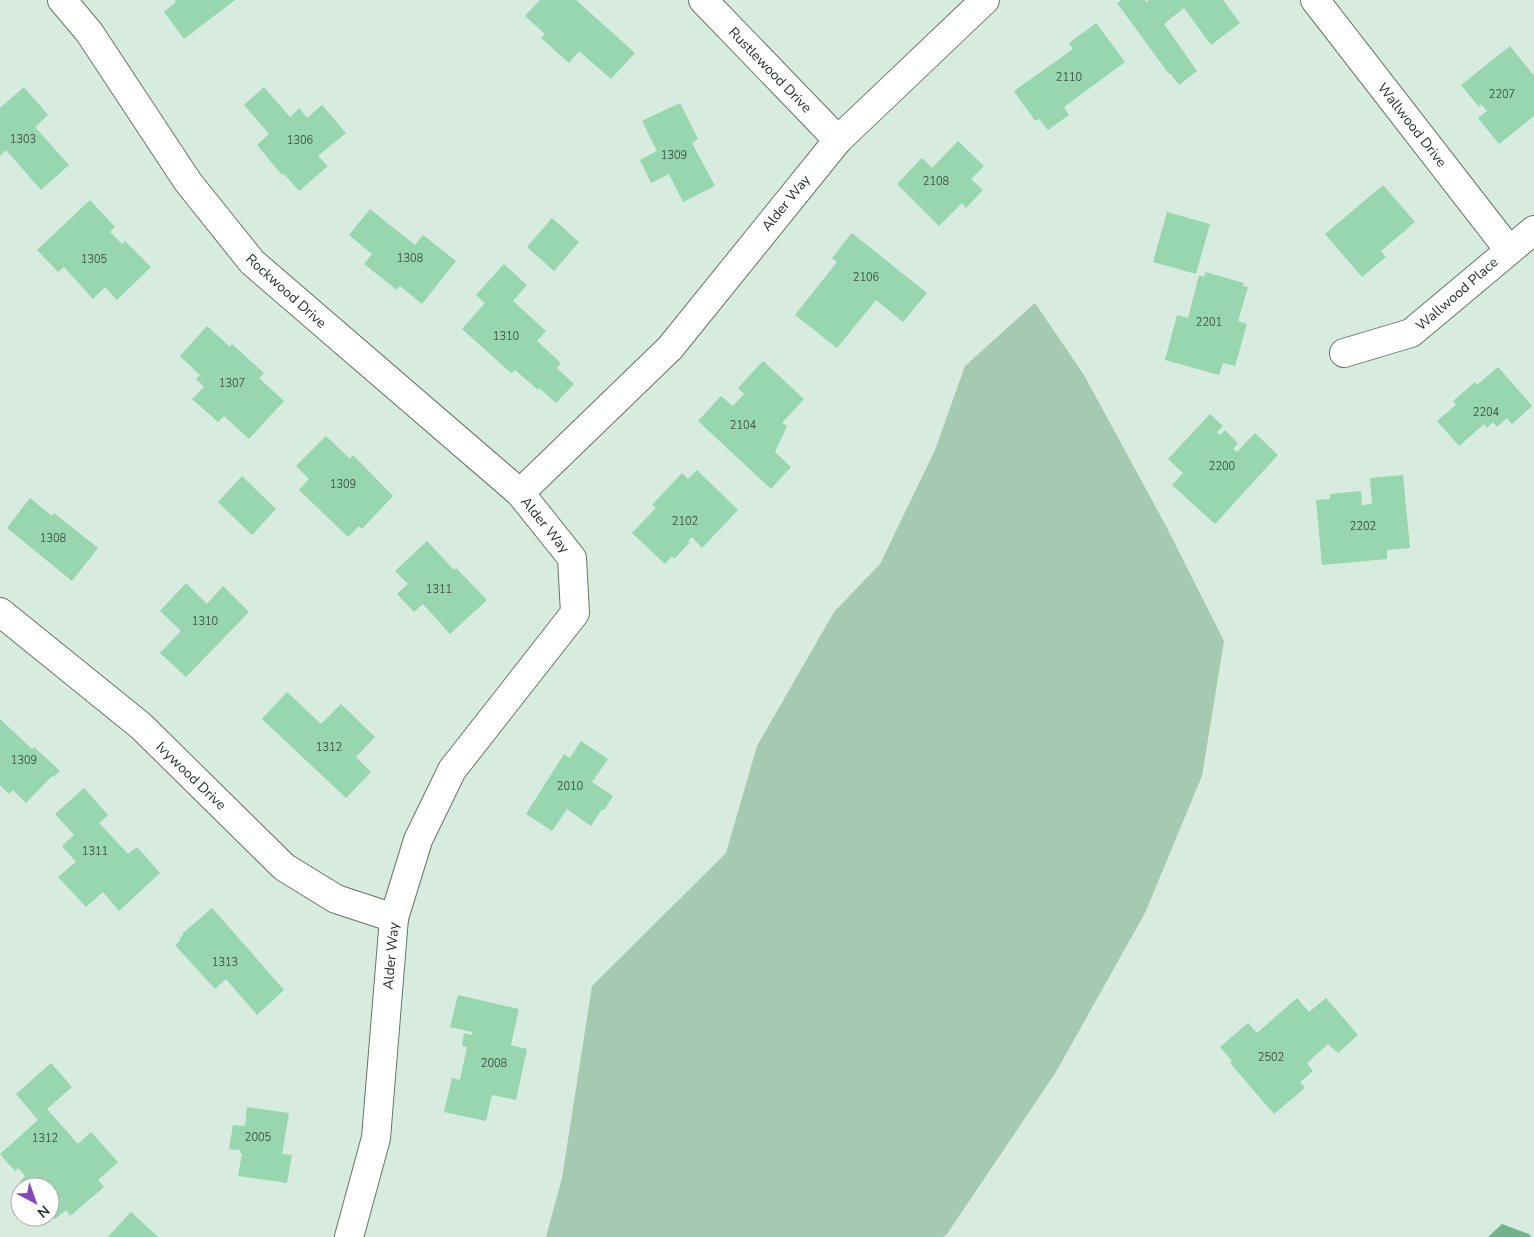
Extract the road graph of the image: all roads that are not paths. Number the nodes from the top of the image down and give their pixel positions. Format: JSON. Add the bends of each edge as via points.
{"nodes":[{"id":1,"x":62,"y":0,"type":"edge"},
{"id":2,"x":703,"y":0,"type":"edge"},
{"id":3,"x":985,"y":0,"type":"edge"},
{"id":4,"x":1315,"y":0,"type":"edge"},
{"id":5,"x":838,"y":140,"type":"junction"},
{"id":6,"x":1534,"y":230,"type":"edge"},
{"id":7,"x":1509,"y":250,"type":"junction"},
{"id":8,"x":1344,"y":353,"type":"dead end"},
{"id":9,"x":520,"y":493,"type":"junction"},
{"id":10,"x":0,"y":612,"type":"edge"},
{"id":11,"x":394,"y":918,"type":"junction"},
{"id":12,"x":349,"y":1237,"type":"edge"}],
"edges":[{"from":1,"to":9,"type":"street","name":"Rockwood Drive","via":[[89,32],[188,182],[252,262]]},
{"from":2,"to":5,"type":"street","name":"Rustlewood Drive"},
{"from":3,"to":5,"type":"street","name":"Alder Way"},
{"from":4,"to":7,"type":"street","name":"Wallwood Drive"},
{"from":5,"to":9,"type":"street","name":"Alder Way","via":[[670,348]]},
{"from":6,"to":7,"type":"street","name":"Wallwood Place"},
{"from":7,"to":8,"type":"street","name":"Wallwood Place","via":[[1411,334]]},
{"from":9,"to":11,"type":"street","name":"Alder Way","via":[[572,558],[576,612],[452,770],[418,840]]},
{"from":10,"to":11,"type":"street","name":"Ivywood Drive","via":[[141,726],[284,866],[336,899]]},
{"from":11,"to":12,"type":"street","name":"Alder Way","via":[[376,1138]]}]}
